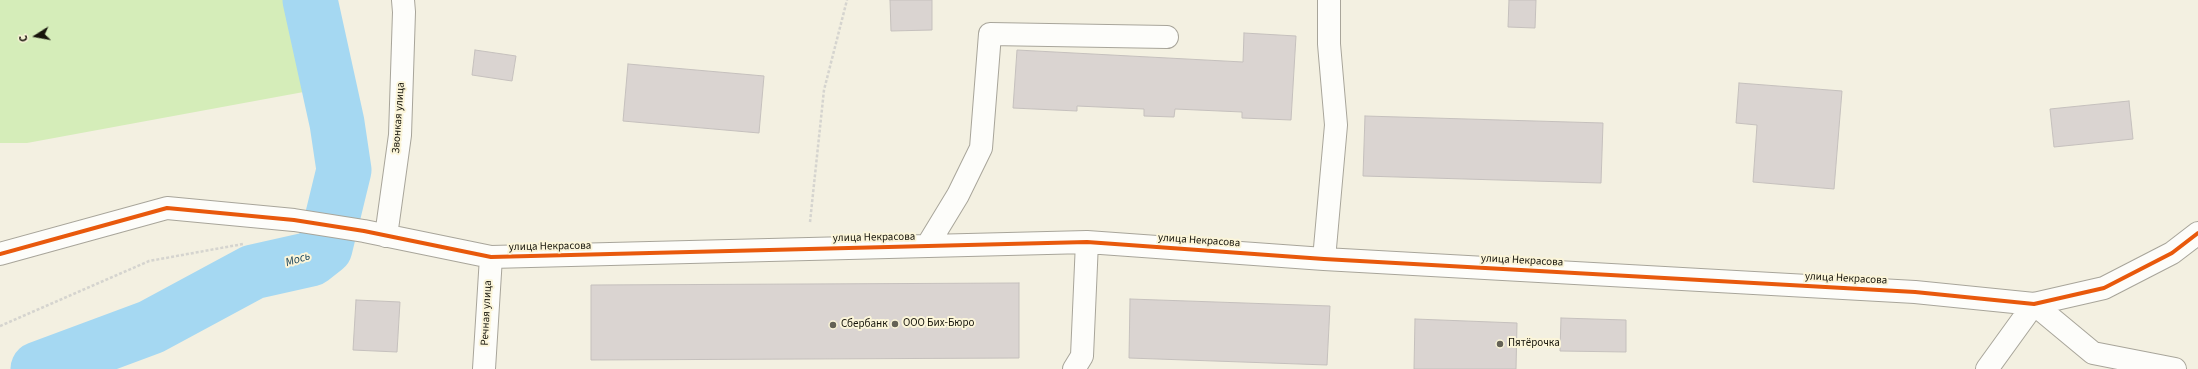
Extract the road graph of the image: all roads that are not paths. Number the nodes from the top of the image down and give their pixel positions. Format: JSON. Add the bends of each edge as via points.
{"nodes":[{"id":1,"x":403,"y":0,"type":"edge"},
{"id":2,"x":1329,"y":0,"type":"edge"},
{"id":3,"x":1167,"y":37,"type":"dead end"},
{"id":4,"x":2198,"y":233,"type":"edge"},
{"id":5,"x":386,"y":236,"type":"junction"},
{"id":6,"x":1087,"y":242,"type":"junction"},
{"id":7,"x":927,"y":246,"type":"junction"},
{"id":8,"x":0,"y":254,"type":"edge"},
{"id":9,"x":491,"y":257,"type":"junction"},
{"id":10,"x":1324,"y":259,"type":"junction"},
{"id":11,"x":2034,"y":304,"type":"junction"},
{"id":12,"x":484,"y":369,"type":"edge"},
{"id":13,"x":1074,"y":369,"type":"edge"},
{"id":14,"x":1987,"y":369,"type":"edge"},
{"id":15,"x":2175,"y":369,"type":"edge"}],
"edges":[{"from":1,"to":5,"type":"street","name":"Звонкая улица","via":[[400,135]]},
{"from":2,"to":10,"type":"street","via":[[1329,44],[1336,125]]},
{"from":3,"to":7,"type":"street","via":[[990,34],[981,148],[958,194]]},
{"from":4,"to":11,"type":"street","name":"улица Некрасова","via":[[2172,253],[2104,288]]},
{"from":5,"to":8,"type":"street","name":"улица Некрасова","via":[[294,220],[167,208]]},
{"from":5,"to":9,"type":"street","name":"улица Некрасова"},
{"from":6,"to":7,"type":"street","name":"улица Некрасова"},
{"from":6,"to":10,"type":"street","name":"улица Некрасова"},
{"from":6,"to":13,"type":"street","via":[[1082,356]]},
{"from":7,"to":9,"type":"street","name":"улица Некрасова"},
{"from":9,"to":12,"type":"street","name":"Речная улица"},
{"from":10,"to":11,"type":"street","name":"улица Некрасова","via":[[1915,292]]},
{"from":11,"to":14,"type":"street"},
{"from":11,"to":15,"type":"street","via":[[2093,353]]}]}
